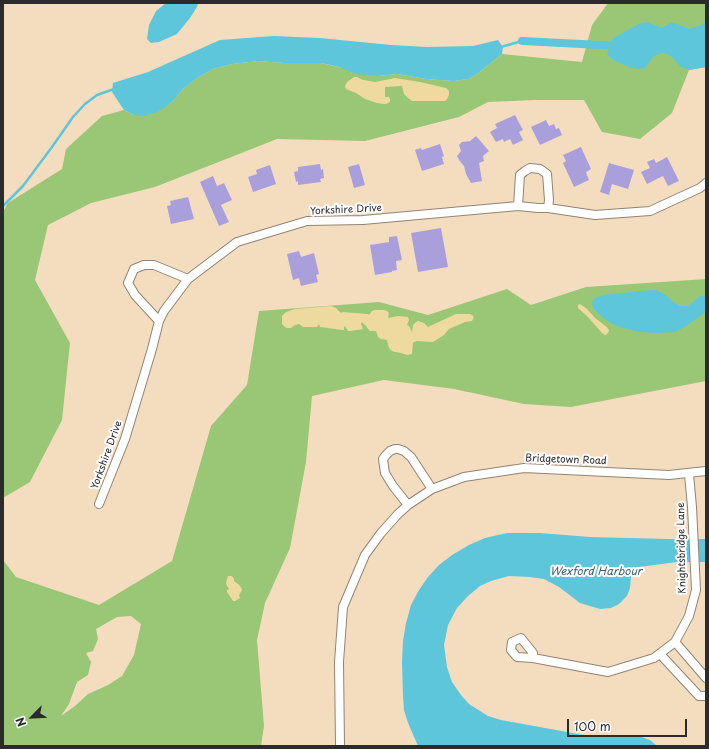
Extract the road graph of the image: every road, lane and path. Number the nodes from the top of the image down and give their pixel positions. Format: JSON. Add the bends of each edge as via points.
{"nodes":[{"id":1,"x":706,"y":183,"type":"edge"},
{"id":2,"x":518,"y":206,"type":"junction"},
{"id":3,"x":548,"y":208,"type":"junction"},
{"id":4,"x":188,"y":279,"type":"junction"},
{"id":5,"x":159,"y":321,"type":"junction"},
{"id":6,"x":706,"y":471,"type":"edge"},
{"id":7,"x":689,"y":474,"type":"junction"},
{"id":8,"x":432,"y":489,"type":"junction"},
{"id":9,"x":99,"y":504,"type":"dead end"},
{"id":10,"x":408,"y":505,"type":"junction"},
{"id":11,"x":675,"y":642,"type":"junction"},
{"id":12,"x":660,"y":654,"type":"junction"},
{"id":13,"x":533,"y":658,"type":"dead end"},
{"id":14,"x":706,"y":678,"type":"edge"},
{"id":15,"x":706,"y":696,"type":"edge"},
{"id":16,"x":341,"y":744,"type":"edge"}],
"edges":[{"from":1,"to":3,"type":"street","name":"Yorkshire Drive","via":[[650,211],[595,215]]},
{"from":2,"to":3,"type":"street","name":"Yorkshire Drive"},
{"from":2,"to":3,"type":"street","via":[[520,176],[530,168],[540,169],[547,174]]},
{"from":2,"to":4,"type":"street","name":"Yorkshire Drive","via":[[363,220],[307,222],[237,242]]},
{"from":4,"to":5,"type":"street","name":"Yorkshire Drive"},
{"from":4,"to":5,"type":"street","via":[[154,265],[134,269],[128,283],[135,295]]},
{"from":5,"to":9,"type":"street","name":"Yorkshire Drive","via":[[125,439]]},
{"from":6,"to":7,"type":"street","name":"Bridgetown Road"},
{"from":7,"to":8,"type":"street","name":"Bridgetown Road","via":[[524,468],[464,477]]},
{"from":7,"to":11,"type":"street","name":"Knightsbridge Lane","via":[[696,590],[689,616]]},
{"from":8,"to":10,"type":"street","name":"Bridgetown Road"},
{"from":8,"to":10,"type":"street","via":[[404,451],[390,451],[382,460],[384,473]]},
{"from":10,"to":16,"type":"street","name":"Bridgetown Road","via":[[381,533],[365,555],[344,607],[339,662]]},
{"from":11,"to":12,"type":"street","name":"Knightsbridge Lane"},
{"from":11,"to":14,"type":"street"},
{"from":12,"to":13,"type":"street","name":"Knightsbridge Lane","via":[[608,672]]},
{"from":12,"to":15,"type":"street","via":[[699,696]]}]}
